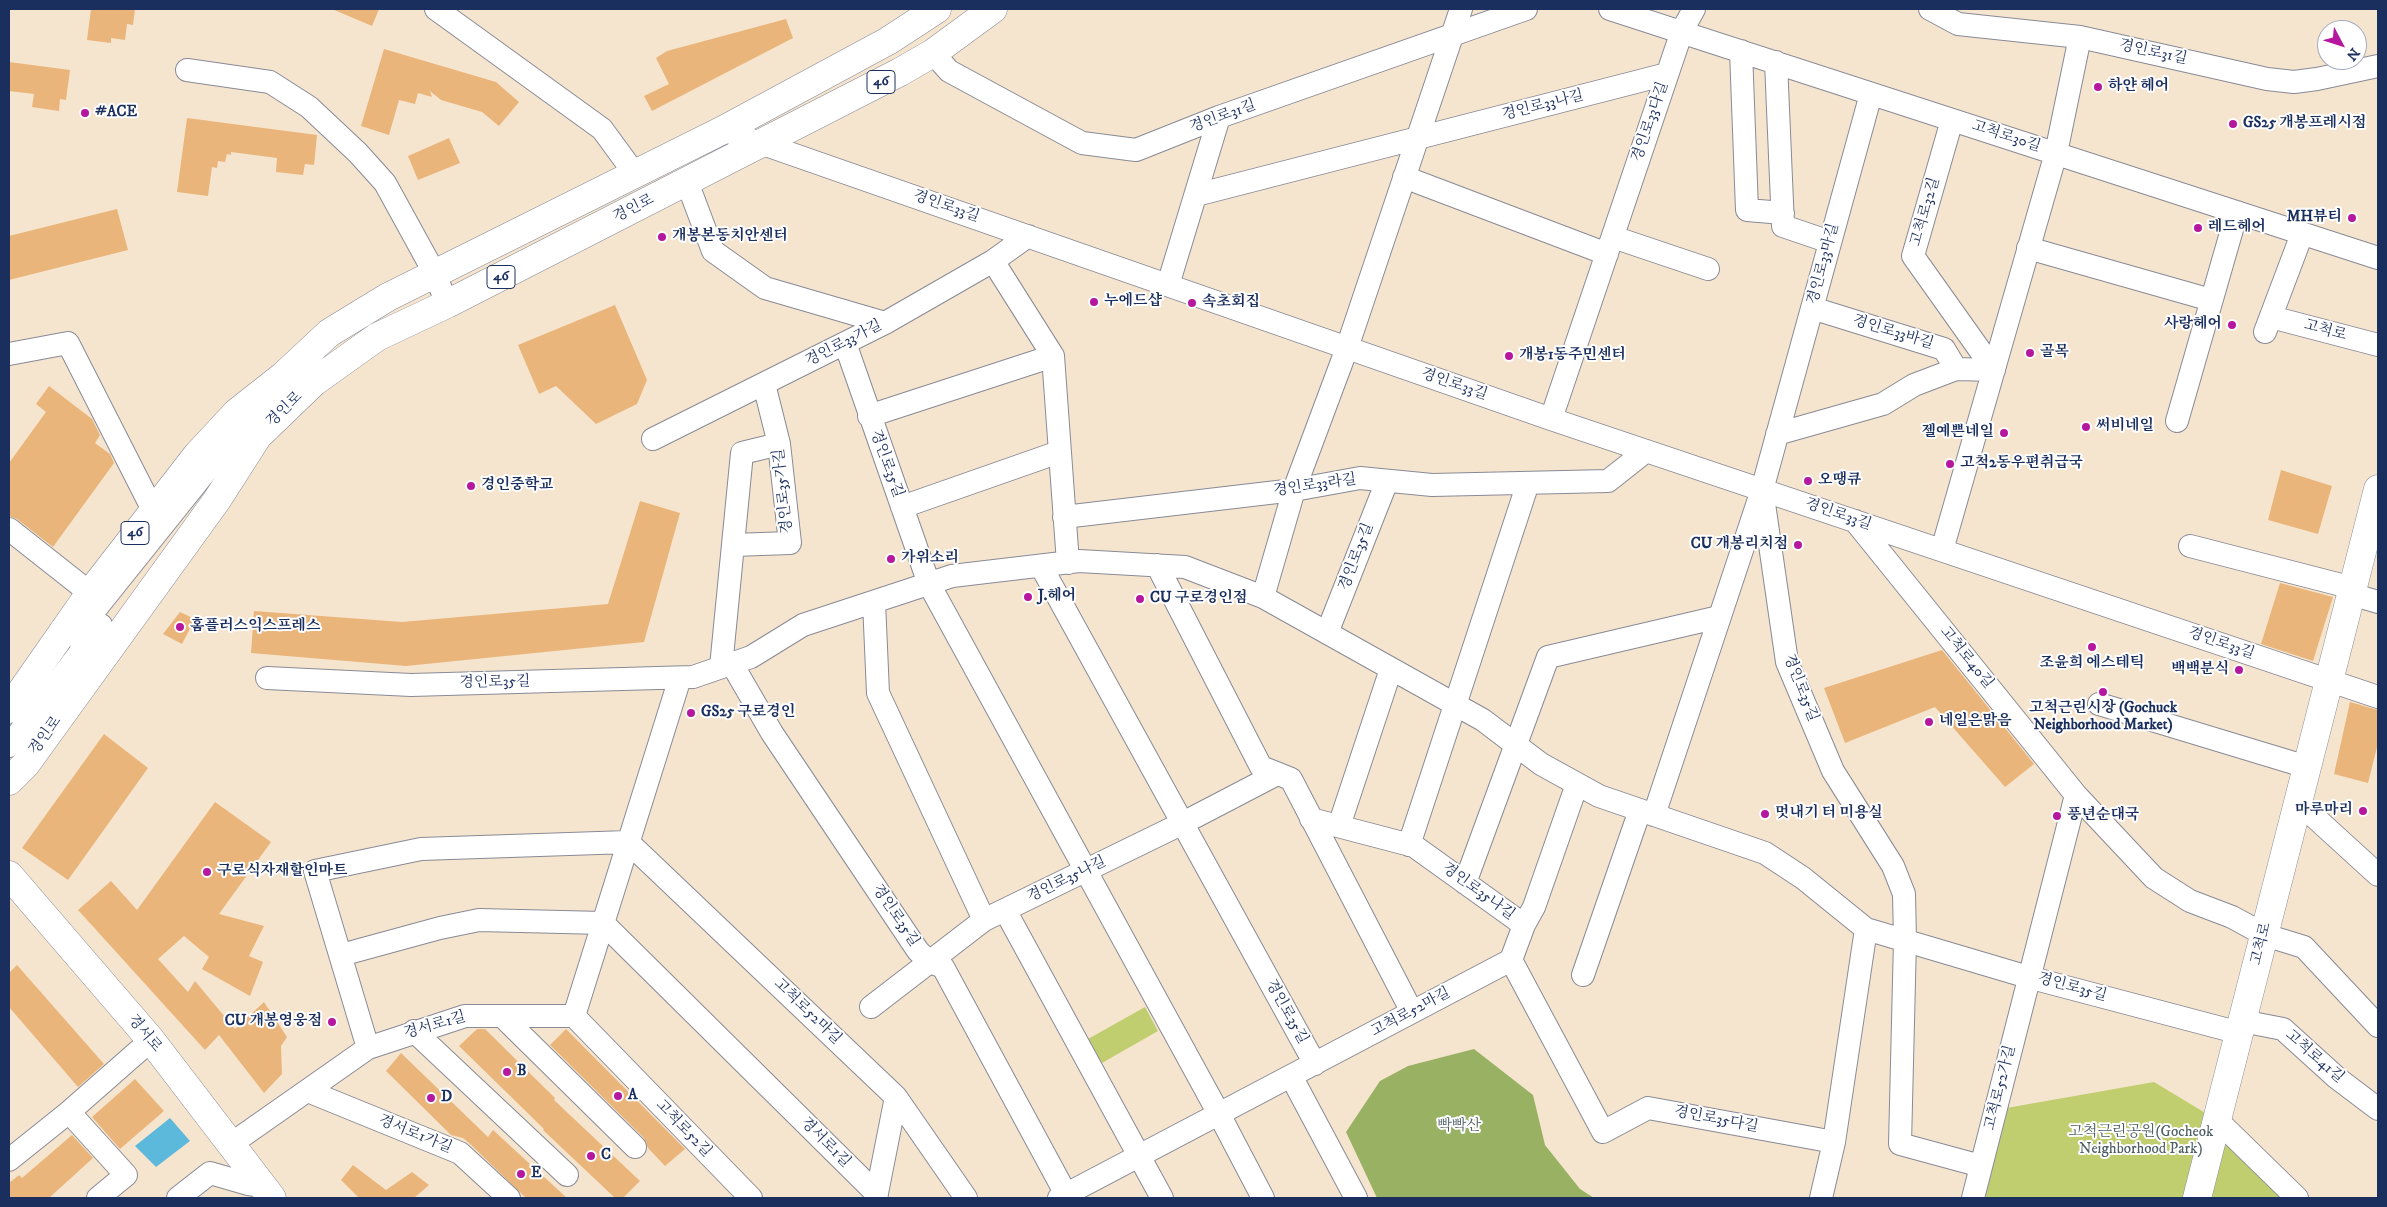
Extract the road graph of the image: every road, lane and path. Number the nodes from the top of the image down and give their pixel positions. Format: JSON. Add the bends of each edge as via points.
{"nodes":[{"id":1,"x":436,"y":9,"type":"edge"},
{"id":2,"x":937,"y":9,"type":"edge"},
{"id":3,"x":993,"y":9,"type":"edge"},
{"id":4,"x":1461,"y":9,"type":"edge"},
{"id":5,"x":1526,"y":9,"type":"edge"},
{"id":6,"x":1610,"y":9,"type":"edge"},
{"id":7,"x":1694,"y":9,"type":"edge"},
{"id":8,"x":1930,"y":9,"type":"edge"},
{"id":9,"x":1682,"y":31,"type":"junction"},
{"id":10,"x":1453,"y":34,"type":"junction"},
{"id":11,"x":2080,"y":37,"type":"junction"},
{"id":12,"x":1741,"y":51,"type":"junction"},
{"id":13,"x":933,"y":53,"type":"junction"},
{"id":14,"x":1776,"y":62,"type":"junction"},
{"id":15,"x":2378,"y":66,"type":"edge"},
{"id":16,"x":187,"y":70,"type":"dead end"},
{"id":17,"x":1667,"y":74,"type":"junction"},
{"id":18,"x":1871,"y":94,"type":"junction"},
{"id":19,"x":1219,"y":117,"type":"junction"},
{"id":20,"x":1952,"y":120,"type":"junction"},
{"id":21,"x":724,"y":130,"type":"junction"},
{"id":22,"x":1418,"y":138,"type":"junction"},
{"id":23,"x":762,"y":143,"type":"junction"},
{"id":24,"x":2056,"y":154,"type":"junction"},
{"id":25,"x":635,"y":174,"type":"junction"},
{"id":26,"x":1404,"y":177,"type":"junction"},
{"id":27,"x":687,"y":182,"type":"junction"},
{"id":28,"x":1196,"y":195,"type":"junction"},
{"id":29,"x":1783,"y":212,"type":"junction"},
{"id":30,"x":2237,"y":212,"type":"junction"},
{"id":31,"x":2302,"y":234,"type":"junction"},
{"id":32,"x":1028,"y":236,"type":"junction"},
{"id":33,"x":1830,"y":242,"type":"junction"},
{"id":34,"x":1610,"y":245,"type":"junction"},
{"id":35,"x":2028,"y":248,"type":"junction"},
{"id":36,"x":2378,"y":258,"type":"edge"},
{"id":37,"x":993,"y":261,"type":"junction"},
{"id":38,"x":1708,"y":269,"type":"dead end"},
{"id":39,"x":435,"y":274,"type":"junction"},
{"id":40,"x":1168,"y":285,"type":"junction"},
{"id":41,"x":2211,"y":300,"type":"junction"},
{"id":42,"x":447,"y":304,"type":"junction"},
{"id":43,"x":1812,"y":308,"type":"junction"},
{"id":44,"x":885,"y":324,"type":"junction"},
{"id":45,"x":845,"y":343,"type":"junction"},
{"id":46,"x":2378,"y":345,"type":"edge"},
{"id":47,"x":1347,"y":348,"type":"junction"},
{"id":48,"x":9,"y":354,"type":"edge"},
{"id":49,"x":1053,"y":356,"type":"junction"},
{"id":50,"x":1956,"y":369,"type":"junction"},
{"id":51,"x":1994,"y":370,"type":"junction"},
{"id":52,"x":283,"y":376,"type":"junction"},
{"id":53,"x":764,"y":384,"type":"junction"},
{"id":54,"x":870,"y":416,"type":"junction"},
{"id":55,"x":1551,"y":419,"type":"junction"},
{"id":56,"x":2177,"y":421,"type":"dead end"},
{"id":57,"x":1777,"y":434,"type":"junction"},
{"id":58,"x":258,"y":436,"type":"junction"},
{"id":59,"x":653,"y":440,"type":"dead end"},
{"id":60,"x":779,"y":444,"type":"junction"},
{"id":61,"x":1646,"y":451,"type":"junction"},
{"id":62,"x":1060,"y":452,"type":"junction"},
{"id":63,"x":1387,"y":481,"type":"junction"},
{"id":64,"x":1528,"y":483,"type":"junction"},
{"id":65,"x":1294,"y":490,"type":"junction"},
{"id":66,"x":1762,"y":490,"type":"junction"},
{"id":67,"x":2378,"y":490,"type":"edge"},
{"id":68,"x":902,"y":507,"type":"junction"},
{"id":69,"x":153,"y":510,"type":"junction"},
{"id":70,"x":1064,"y":517,"type":"junction"},
{"id":71,"x":1855,"y":521,"type":"junction"},
{"id":72,"x":9,"y":529,"type":"edge"},
{"id":73,"x":733,"y":545,"type":"junction"},
{"id":74,"x":2190,"y":546,"type":"dead end"},
{"id":75,"x":1942,"y":550,"type":"junction"},
{"id":76,"x":1068,"y":563,"type":"junction"},
{"id":77,"x":1157,"y":565,"type":"junction"},
{"id":78,"x":1041,"y":566,"type":"junction"},
{"id":79,"x":929,"y":584,"type":"junction"},
{"id":80,"x":2352,"y":591,"type":"junction"},
{"id":81,"x":90,"y":594,"type":"junction"},
{"id":82,"x":1263,"y":597,"type":"junction"},
{"id":83,"x":874,"y":602,"type":"junction"},
{"id":84,"x":2378,"y":602,"type":"edge"},
{"id":85,"x":1719,"y":618,"type":"junction"},
{"id":86,"x":1327,"y":633,"type":"junction"},
{"id":87,"x":726,"y":666,"type":"junction"},
{"id":88,"x":1391,"y":669,"type":"junction"},
{"id":89,"x":267,"y":678,"type":"dead end"},
{"id":90,"x":680,"y":678,"type":"junction"},
{"id":91,"x":2329,"y":681,"type":"junction"},
{"id":92,"x":2378,"y":697,"type":"edge"},
{"id":93,"x":2099,"y":704,"type":"dead end"},
{"id":94,"x":1456,"y":705,"type":"junction"},
{"id":95,"x":9,"y":710,"type":"edge"},
{"id":96,"x":9,"y":714,"type":"edge"},
{"id":97,"x":1515,"y":744,"type":"junction"},
{"id":98,"x":9,"y":746,"type":"edge"},
{"id":99,"x":2307,"y":767,"type":"junction"},
{"id":100,"x":1277,"y":774,"type":"junction"},
{"id":101,"x":9,"y":781,"type":"edge"},
{"id":102,"x":1577,"y":784,"type":"junction"},
{"id":103,"x":2076,"y":795,"type":"junction"},
{"id":104,"x":2298,"y":802,"type":"junction"},
{"id":105,"x":1647,"y":813,"type":"junction"},
{"id":106,"x":1312,"y":819,"type":"junction"},
{"id":107,"x":1183,"y":823,"type":"junction"},
{"id":108,"x":1339,"y":826,"type":"junction"},
{"id":109,"x":628,"y":842,"type":"junction"},
{"id":110,"x":1409,"y":845,"type":"junction"},
{"id":111,"x":1087,"y":871,"type":"junction"},
{"id":112,"x":9,"y":875,"type":"edge"},
{"id":113,"x":2378,"y":875,"type":"edge"},
{"id":114,"x":1465,"y":883,"type":"junction"},
{"id":115,"x":1005,"y":910,"type":"junction"},
{"id":116,"x":984,"y":920,"type":"junction"},
{"id":117,"x":603,"y":923,"type":"junction"},
{"id":118,"x":1524,"y":924,"type":"junction"},
{"id":119,"x":1866,"y":929,"type":"junction"},
{"id":120,"x":2264,"y":935,"type":"junction"},
{"id":121,"x":1905,"y":940,"type":"junction"},
{"id":122,"x":342,"y":955,"type":"junction"},
{"id":123,"x":1511,"y":960,"type":"junction"},
{"id":124,"x":930,"y":962,"type":"junction"},
{"id":125,"x":1583,"y":976,"type":"dead end"},
{"id":126,"x":2028,"y":977,"type":"junction"},
{"id":127,"x":871,"y":1007,"type":"dead end"},
{"id":128,"x":1412,"y":1012,"type":"junction"},
{"id":129,"x":502,"y":1016,"type":"junction"},
{"id":130,"x":574,"y":1016,"type":"junction"},
{"id":131,"x":2378,"y":1026,"type":"edge"},
{"id":132,"x":2241,"y":1027,"type":"junction"},
{"id":133,"x":414,"y":1031,"type":"junction"},
{"id":134,"x":151,"y":1040,"type":"junction"},
{"id":135,"x":368,"y":1048,"type":"junction"},
{"id":136,"x":1315,"y":1064,"type":"junction"},
{"id":137,"x":1290,"y":1076,"type":"junction"},
{"id":138,"x":310,"y":1089,"type":"junction"},
{"id":139,"x":896,"y":1097,"type":"junction"},
{"id":140,"x":2378,"y":1109,"type":"edge"},
{"id":141,"x":69,"y":1112,"type":"junction"},
{"id":142,"x":1220,"y":1114,"type":"junction"},
{"id":143,"x":2217,"y":1120,"type":"junction"},
{"id":144,"x":1834,"y":1142,"type":"junction"},
{"id":145,"x":231,"y":1144,"type":"junction"},
{"id":146,"x":635,"y":1147,"type":"dead end"},
{"id":147,"x":1139,"y":1156,"type":"junction"},
{"id":148,"x":9,"y":1160,"type":"edge"},
{"id":149,"x":1981,"y":1166,"type":"junction"},
{"id":150,"x":567,"y":1175,"type":"dead end"},
{"id":151,"x":268,"y":1192,"type":"edge"},
{"id":152,"x":877,"y":1196,"type":"edge"},
{"id":153,"x":1064,"y":1197,"type":"edge"},
{"id":154,"x":98,"y":1198,"type":"edge"},
{"id":155,"x":178,"y":1198,"type":"edge"},
{"id":156,"x":509,"y":1198,"type":"edge"},
{"id":157,"x":751,"y":1198,"type":"edge"},
{"id":158,"x":966,"y":1198,"type":"edge"},
{"id":159,"x":1162,"y":1198,"type":"edge"},
{"id":160,"x":1263,"y":1198,"type":"edge"},
{"id":161,"x":1356,"y":1198,"type":"edge"},
{"id":162,"x":1821,"y":1198,"type":"edge"},
{"id":163,"x":1973,"y":1198,"type":"edge"},
{"id":164,"x":2197,"y":1198,"type":"edge"},
{"id":165,"x":2297,"y":1198,"type":"edge"}],
"edges":[{"from":1,"to":25,"type":"street","name":"경인로","via":[[602,130]]},
{"from":2,"to":21,"type":"main road","name":"경인로","number":"46","via":[[888,41]]},
{"from":3,"to":13,"type":"main road","name":"경인로","number":"46"},
{"from":4,"to":10,"type":"street"},
{"from":5,"to":10,"type":"street","name":"경인로31길"},
{"from":6,"to":9,"type":"street","name":"고척로30길"},
{"from":7,"to":9,"type":"street","name":"경인로33다길"},
{"from":8,"to":11,"type":"street","name":"경인로31길","via":[[1958,24]]},
{"from":9,"to":12,"type":"street","name":"고척로30길"},
{"from":9,"to":17,"type":"street","name":"경인로33다길"},
{"from":10,"to":19,"type":"street","name":"경인로31길"},
{"from":10,"to":22,"type":"street"},
{"from":11,"to":15,"type":"street","name":"경인로31길","via":[[2267,79],[2294,82],[2318,80]]},
{"from":11,"to":24,"type":"street"},
{"from":12,"to":14,"type":"street","name":"고척로30길"},
{"from":12,"to":29,"type":"street","via":[[1747,210]]},
{"from":13,"to":19,"type":"street","name":"경인로31길","via":[[949,71],[1082,143],[1136,150]]},
{"from":13,"to":23,"type":"main road","name":"경인로","number":"46"},
{"from":14,"to":18,"type":"street","name":"고척로30길"},
{"from":14,"to":29,"type":"street"},
{"from":16,"to":39,"type":"street","via":[[270,82],[309,107],[385,183]]},
{"from":17,"to":22,"type":"street","name":"경인로33나길"},
{"from":17,"to":34,"type":"street","name":"경인로33다길"},
{"from":18,"to":20,"type":"street","name":"고척로30길"},
{"from":18,"to":33,"type":"street","name":"경인로33마길"},
{"from":19,"to":28,"type":"street"},
{"from":20,"to":24,"type":"street","name":"고척로30길"},
{"from":20,"to":51,"type":"street","name":"고척로32길","via":[[1913,256]]},
{"from":21,"to":23,"type":"street","name":"경인로33길"},
{"from":21,"to":25,"type":"main road","name":"경인로","number":"46"},
{"from":22,"to":26,"type":"street"},
{"from":22,"to":28,"type":"street","name":"경인로33나길"},
{"from":23,"to":27,"type":"main road","name":"경인로","number":"46"},
{"from":23,"to":32,"type":"street","name":"경인로33길"},
{"from":24,"to":30,"type":"street","name":"고척로30길"},
{"from":24,"to":35,"type":"street"},
{"from":25,"to":39,"type":"main road","name":"경인로","number":"46"},
{"from":26,"to":34,"type":"street"},
{"from":26,"to":47,"type":"street"},
{"from":27,"to":42,"type":"main road","name":"경인로","number":"46"},
{"from":27,"to":44,"type":"street","via":[[713,251],[728,262],[765,288]]},
{"from":28,"to":40,"type":"street"},
{"from":29,"to":33,"type":"street","via":[[1783,226]]},
{"from":30,"to":31,"type":"street","name":"고척로30길"},
{"from":30,"to":41,"type":"street"},
{"from":31,"to":36,"type":"street","name":"고척로30길"},
{"from":31,"to":46,"type":"street","name":"고척로","via":[[2268,324]]},
{"from":32,"to":37,"type":"street","name":"경인로33가길"},
{"from":32,"to":40,"type":"street","name":"경인로33길"},
{"from":33,"to":43,"type":"street","name":"경인로33마길"},
{"from":34,"to":38,"type":"street"},
{"from":34,"to":55,"type":"street","name":"경인로33다길"},
{"from":35,"to":41,"type":"street"},
{"from":35,"to":51,"type":"street"},
{"from":37,"to":44,"type":"street","name":"경인로33가길"},
{"from":37,"to":49,"type":"street"},
{"from":39,"to":42,"type":"street"},
{"from":39,"to":52,"type":"main road","name":"경인로","number":"46","via":[[388,297],[329,333]]},
{"from":40,"to":47,"type":"street","name":"경인로33길"},
{"from":41,"to":56,"type":"street"},
{"from":42,"to":58,"type":"main road","name":"경인로","number":"46","via":[[377,337],[361,348],[314,382]]},
{"from":43,"to":50,"type":"street","name":"경인로33바길","via":[[1944,349]]},
{"from":43,"to":57,"type":"street","name":"경인로33마길"},
{"from":44,"to":45,"type":"street","name":"경인로33가길"},
{"from":45,"to":53,"type":"street","name":"경인로33가길"},
{"from":45,"to":54,"type":"street","name":"경인로35길"},
{"from":47,"to":55,"type":"street","name":"경인로33길"},
{"from":47,"to":65,"type":"street"},
{"from":48,"to":69,"type":"street","via":[[68,343]]},
{"from":49,"to":54,"type":"street"},
{"from":49,"to":62,"type":"street"},
{"from":50,"to":51,"type":"street"},
{"from":50,"to":57,"type":"street","via":[[1914,385],[1883,404]]},
{"from":51,"to":75,"type":"street"},
{"from":52,"to":69,"type":"main road","name":"경인로","number":"46","via":[[236,413]]},
{"from":52,"to":96,"type":"street"},
{"from":53,"to":59,"type":"street","name":"경인로33가길"},
{"from":53,"to":60,"type":"street","name":"경인로35가길"},
{"from":54,"to":68,"type":"street","name":"경인로35길"},
{"from":55,"to":61,"type":"street","name":"경인로33길"},
{"from":57,"to":66,"type":"street","name":"경인로33마길"},
{"from":58,"to":98,"type":"street","via":[[144,566]]},
{"from":58,"to":101,"type":"main road","name":"경인로","number":"46","via":[[217,500],[26,764]]},
{"from":60,"to":73,"type":"street","via":[[742,453]]},
{"from":60,"to":73,"type":"street","name":"경인로35가길","via":[[790,543]]},
{"from":61,"to":64,"type":"street","name":"경인로33라길","via":[[1608,481]]},
{"from":61,"to":66,"type":"street","name":"경인로33길"},
{"from":62,"to":68,"type":"street"},
{"from":62,"to":70,"type":"street"},
{"from":63,"to":64,"type":"street","name":"경인로33라길","via":[[1432,485]]},
{"from":63,"to":65,"type":"street","name":"경인로33라길","via":[[1360,478]]},
{"from":63,"to":86,"type":"street","name":"경인로35길"},
{"from":64,"to":94,"type":"street"},
{"from":65,"to":70,"type":"street","name":"경인로33라길"},
{"from":65,"to":82,"type":"street"},
{"from":66,"to":71,"type":"street","name":"경인로33길"},
{"from":66,"to":85,"type":"street"},
{"from":66,"to":121,"type":"street","name":"경인로35길","via":[[1787,662],[1833,771],[1892,866],[1904,894]]},
{"from":67,"to":80,"type":"main road","name":"고척로"},
{"from":68,"to":79,"type":"street","name":"경인로35길"},
{"from":69,"to":81,"type":"main road","name":"경인로","number":"46"},
{"from":70,"to":76,"type":"street"},
{"from":71,"to":75,"type":"street","name":"경인로33길"},
{"from":71,"to":103,"type":"street","name":"고척로40길"},
{"from":72,"to":81,"type":"street"},
{"from":73,"to":87,"type":"street"},
{"from":74,"to":80,"type":"street"},
{"from":75,"to":91,"type":"street","name":"경인로33길"},
{"from":76,"to":77,"type":"street","name":"경인로35길"},
{"from":76,"to":78,"type":"street","name":"경인로35길"},
{"from":77,"to":82,"type":"street","name":"경인로35길","via":[[1185,567]]},
{"from":77,"to":100,"type":"street","via":[[1261,767]]},
{"from":78,"to":79,"type":"street","name":"경인로35길","via":[[952,576]]},
{"from":78,"to":107,"type":"street","name":"경인로35길"},
{"from":79,"to":83,"type":"street","name":"경인로35길"},
{"from":79,"to":111,"type":"street","name":"경인로35길"},
{"from":80,"to":84,"type":"street"},
{"from":80,"to":91,"type":"main road","name":"고척로"},
{"from":81,"to":95,"type":"main road","name":"경인로","number":"46"},
{"from":82,"to":86,"type":"street","name":"경인로35길"},
{"from":83,"to":87,"type":"street","name":"경인로35길","via":[[803,625],[751,657]]},
{"from":83,"to":116,"type":"street","via":[[878,693]]},
{"from":85,"to":97,"type":"street","via":[[1548,657]]},
{"from":85,"to":105,"type":"street"},
{"from":86,"to":88,"type":"street","name":"경인로35길"},
{"from":87,"to":90,"type":"street","name":"경인로35길"},
{"from":87,"to":124,"type":"street","name":"경인로35길","via":[[918,951]]},
{"from":88,"to":94,"type":"street","name":"경인로35길"},
{"from":88,"to":108,"type":"street"},
{"from":89,"to":90,"type":"street","name":"경인로35길","via":[[410,685]]},
{"from":90,"to":109,"type":"street"},
{"from":91,"to":92,"type":"street"},
{"from":91,"to":99,"type":"main road","name":"고척로"},
{"from":93,"to":99,"type":"street"},
{"from":94,"to":97,"type":"street","name":"경인로35길"},
{"from":94,"to":110,"type":"street"},
{"from":97,"to":102,"type":"street","name":"경인로35길","via":[[1541,764]]},
{"from":97,"to":114,"type":"street"},
{"from":99,"to":104,"type":"main road","name":"고척로"},
{"from":100,"to":106,"type":"street","via":[[1291,779]]},
{"from":100,"to":107,"type":"street","name":"경인로35나길"},
{"from":102,"to":105,"type":"street","name":"경인로35길","via":[[1599,796]]},
{"from":102,"to":118,"type":"street","via":[[1534,907]]},
{"from":103,"to":120,"type":"street","name":"고척로40길","via":[[2154,878],[2190,902],[2232,917]]},
{"from":103,"to":126,"type":"street"},
{"from":104,"to":113,"type":"street"},
{"from":104,"to":120,"type":"main road","name":"고척로"},
{"from":105,"to":119,"type":"street","name":"경인로35길","via":[[1765,853],[1803,878]]},
{"from":105,"to":125,"type":"street"},
{"from":106,"to":108,"type":"street","name":"경인로35나길"},
{"from":106,"to":128,"type":"street"},
{"from":107,"to":111,"type":"street","name":"경인로35나길"},
{"from":107,"to":136,"type":"street","name":"경인로35길"},
{"from":108,"to":110,"type":"street","name":"경인로35나길"},
{"from":109,"to":117,"type":"street"},
{"from":109,"to":122,"type":"street","via":[[422,849],[315,871]]},
{"from":109,"to":139,"type":"street","name":"고척로52마길"},
{"from":110,"to":114,"type":"street","name":"경인로35나길"},
{"from":111,"to":115,"type":"street","name":"경인로35나길"},
{"from":111,"to":142,"type":"street","name":"경인로35길"},
{"from":112,"to":134,"type":"main road","name":"경서로"},
{"from":114,"to":118,"type":"street","name":"경인로35나길"},
{"from":115,"to":116,"type":"street","name":"경인로35나길"},
{"from":115,"to":147,"type":"street"},
{"from":116,"to":124,"type":"street","name":"경인로35나길"},
{"from":117,"to":122,"type":"street","via":[[479,920]]},
{"from":117,"to":130,"type":"street"},
{"from":117,"to":152,"type":"street","name":"경서로1길"},
{"from":118,"to":123,"type":"street","name":"경인로35나길"},
{"from":119,"to":121,"type":"street","name":"경인로35길"},
{"from":119,"to":144,"type":"street"},
{"from":120,"to":131,"type":"street","name":"고척로40길","via":[[2304,947]]},
{"from":120,"to":132,"type":"main road","name":"고척로"},
{"from":121,"to":126,"type":"street","name":"경인로35길"},
{"from":121,"to":149,"type":"street","name":"경인로35길","via":[[1900,1144]]},
{"from":122,"to":135,"type":"street"},
{"from":123,"to":128,"type":"street","name":"고척로52마길"},
{"from":123,"to":144,"type":"street","name":"경인로35다길","via":[[1603,1132],[1648,1108]]},
{"from":124,"to":127,"type":"street","name":"경인로35나길"},
{"from":124,"to":153,"type":"street","name":"경인로35길","via":[[943,967]]},
{"from":126,"to":132,"type":"street","name":"경인로35길"},
{"from":126,"to":149,"type":"street","name":"고척로52가길"},
{"from":128,"to":136,"type":"street","name":"고척로52마길"},
{"from":129,"to":130,"type":"street","name":"경서로1길"},
{"from":129,"to":133,"type":"street","name":"경서로1길","via":[[465,1016]]},
{"from":129,"to":146,"type":"street"},
{"from":130,"to":157,"type":"street","name":"고척로52길"},
{"from":132,"to":140,"type":"street","name":"고척로41길","via":[[2283,1029],[2337,1078]]},
{"from":132,"to":143,"type":"main road","name":"고척로"},
{"from":133,"to":135,"type":"street","name":"경서로1길"},
{"from":133,"to":150,"type":"street"},
{"from":134,"to":141,"type":"street"},
{"from":134,"to":145,"type":"main road","name":"경서로"},
{"from":135,"to":138,"type":"street","name":"경서로1길"},
{"from":136,"to":137,"type":"street","name":"고척로52마길"},
{"from":137,"to":142,"type":"street","name":"고척로52마길"},
{"from":137,"to":161,"type":"street"},
{"from":138,"to":145,"type":"street","name":"경서로1길"},
{"from":138,"to":156,"type":"street","name":"경서로1가길","via":[[315,1094],[460,1153]]},
{"from":139,"to":152,"type":"street"},
{"from":139,"to":158,"type":"street","name":"고척로52마길"},
{"from":141,"to":148,"type":"street"},
{"from":141,"to":154,"type":"street","via":[[126,1175]]},
{"from":142,"to":147,"type":"street","name":"고척로52마길"},
{"from":142,"to":160,"type":"street","name":"경인로35길"},
{"from":143,"to":164,"type":"main road","name":"고척로"},
{"from":143,"to":165,"type":"street"},
{"from":144,"to":162,"type":"street"},
{"from":145,"to":151,"type":"main road","name":"경서로"},
{"from":147,"to":153,"type":"street","name":"고척로52마길"},
{"from":147,"to":159,"type":"street"},
{"from":149,"to":163,"type":"street","name":"고척로52가길"},
{"from":151,"to":155,"type":"street","via":[[210,1173]]}]}
